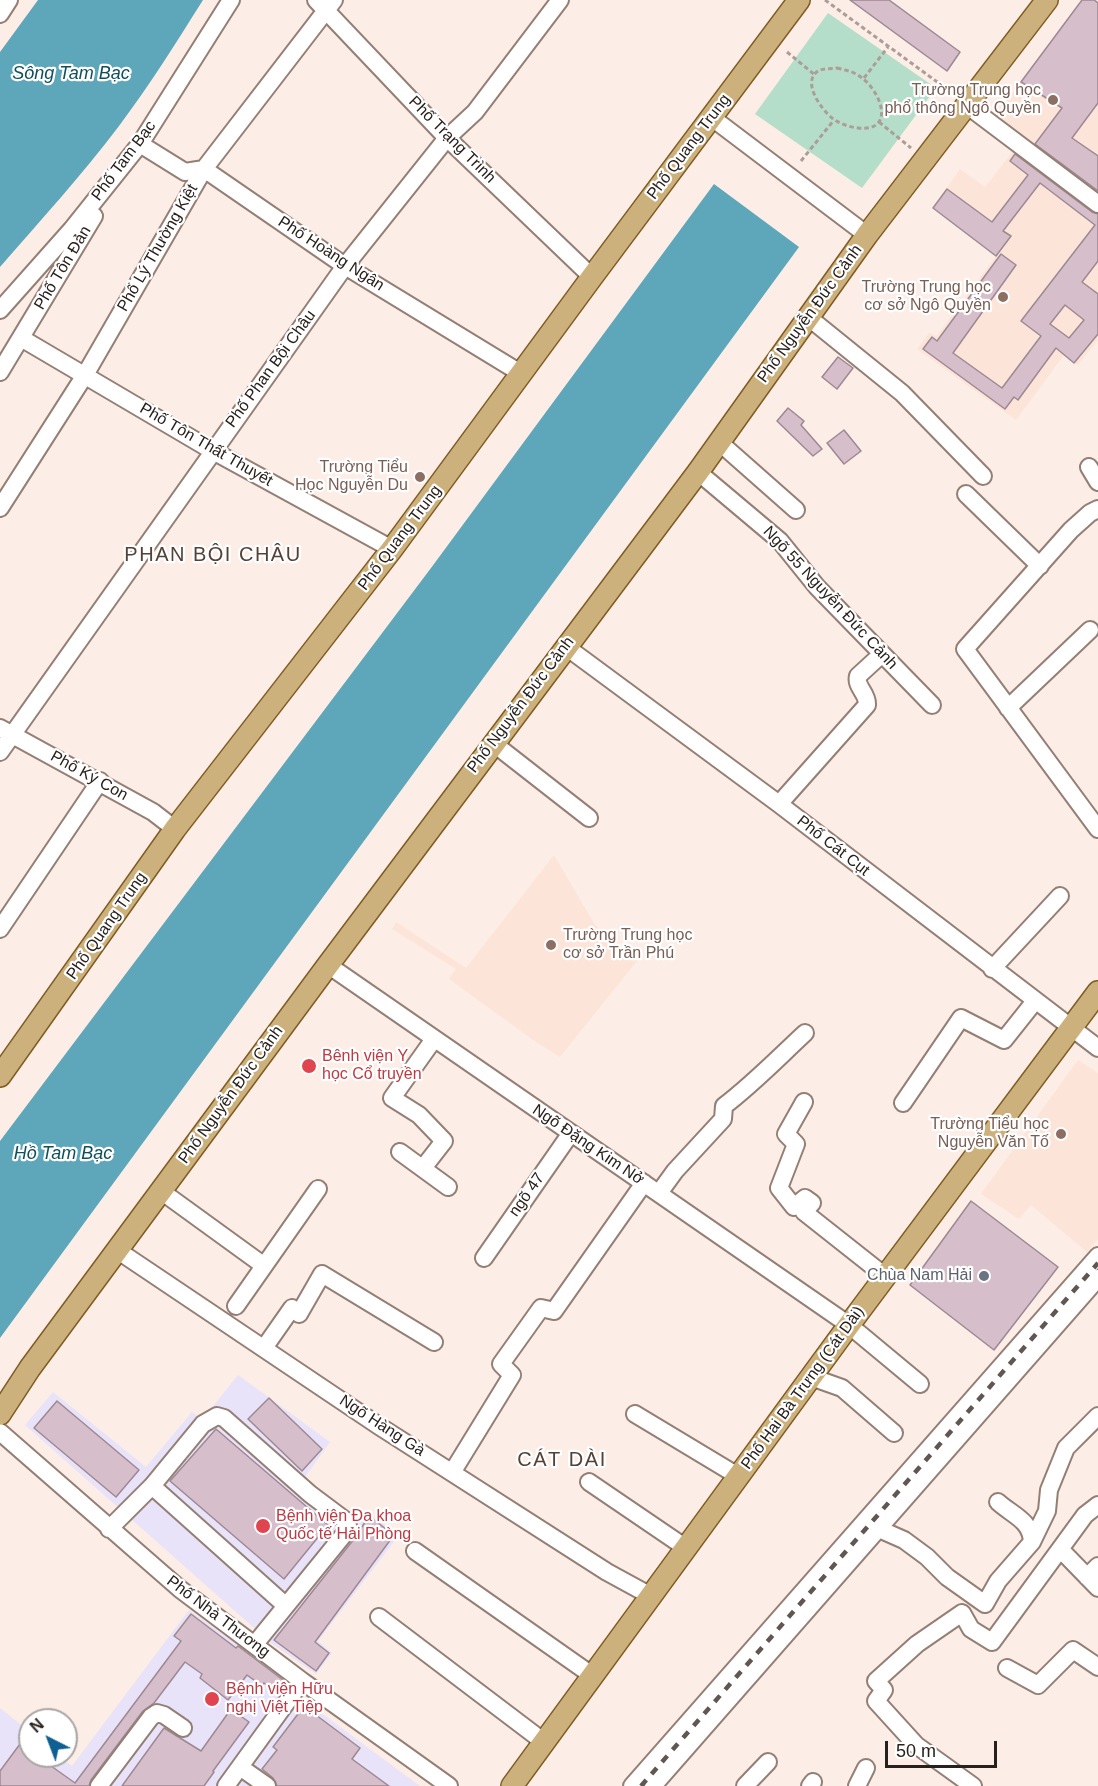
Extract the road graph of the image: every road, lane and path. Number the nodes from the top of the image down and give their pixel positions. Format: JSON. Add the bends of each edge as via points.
{"nodes":[{"id":1,"x":9,"y":0,"type":"edge"},
{"id":2,"x":231,"y":0,"type":"edge"},
{"id":3,"x":560,"y":0,"type":"edge"},
{"id":4,"x":799,"y":0,"type":"edge"},
{"id":5,"x":825,"y":0,"type":"edge"},
{"id":6,"x":1047,"y":0,"type":"edge"},
{"id":7,"x":325,"y":3,"type":"edge"},
{"id":8,"x":0,"y":14,"type":"edge"},
{"id":9,"x":888,"y":47,"type":"junction"},
{"id":10,"x":787,"y":52,"type":"dead end"},
{"id":11,"x":815,"y":75,"type":"junction"},
{"id":12,"x":864,"y":78,"type":"junction"},
{"id":13,"x":951,"y":92,"type":"dead end"},
{"id":14,"x":968,"y":106,"type":"junction"},
{"id":15,"x":711,"y":117,"type":"junction"},
{"id":16,"x":834,"y":120,"type":"junction"},
{"id":17,"x":879,"y":122,"type":"junction"},
{"id":18,"x":447,"y":138,"type":"junction"},
{"id":19,"x":140,"y":144,"type":"junction"},
{"id":20,"x":911,"y":148,"type":"dead end"},
{"id":21,"x":801,"y":161,"type":"dead end"},
{"id":22,"x":125,"y":164,"type":"junction"},
{"id":23,"x":204,"y":169,"type":"junction"},
{"id":24,"x":1098,"y":204,"type":"edge"},
{"id":25,"x":867,"y":235,"type":"junction"},
{"id":26,"x":345,"y":266,"type":"junction"},
{"id":27,"x":592,"y":277,"type":"junction"},
{"id":28,"x":0,"y":310,"type":"edge"},
{"id":29,"x":808,"y":317,"type":"junction"},
{"id":30,"x":21,"y":338,"type":"junction"},
{"id":31,"x":0,"y":372,"type":"edge"},
{"id":32,"x":522,"y":374,"type":"junction"},
{"id":33,"x":85,"y":375,"type":"junction"},
{"id":34,"x":718,"y":441,"type":"junction"},
{"id":35,"x":213,"y":451,"type":"junction"},
{"id":36,"x":1089,"y":467,"type":"dead end"},
{"id":37,"x":698,"y":472,"type":"junction"},
{"id":38,"x":983,"y":476,"type":"dead end"},
{"id":39,"x":1098,"y":482,"type":"edge"},
{"id":40,"x":966,"y":494,"type":"dead end"},
{"id":41,"x":0,"y":508,"type":"edge"},
{"id":42,"x":1098,"y":509,"type":"edge"},
{"id":43,"x":796,"y":510,"type":"dead end"},
{"id":44,"x":392,"y":549,"type":"junction"},
{"id":45,"x":1040,"y":566,"type":"junction"},
{"id":46,"x":1090,"y":630,"type":"dead end"},
{"id":47,"x":566,"y":646,"type":"junction"},
{"id":48,"x":882,"y":654,"type":"junction"},
{"id":49,"x":932,"y":705,"type":"dead end"},
{"id":50,"x":1008,"y":708,"type":"junction"},
{"id":51,"x":6,"y":731,"type":"edge"},
{"id":52,"x":493,"y":743,"type":"junction"},
{"id":53,"x":0,"y":752,"type":"edge"},
{"id":54,"x":100,"y":781,"type":"junction"},
{"id":55,"x":779,"y":804,"type":"junction"},
{"id":56,"x":589,"y":818,"type":"dead end"},
{"id":57,"x":176,"y":829,"type":"junction"},
{"id":58,"x":1098,"y":830,"type":"edge"},
{"id":59,"x":1060,"y":896,"type":"dead end"},
{"id":60,"x":0,"y":929,"type":"edge"},
{"id":61,"x":328,"y":964,"type":"junction"},
{"id":62,"x":992,"y":969,"type":"junction"},
{"id":63,"x":1098,"y":992,"type":"edge"},
{"id":64,"x":1035,"y":1001,"type":"junction"},
{"id":65,"x":1071,"y":1028,"type":"junction"},
{"id":66,"x":805,"y":1034,"type":"dead end"},
{"id":67,"x":434,"y":1039,"type":"junction"},
{"id":68,"x":1098,"y":1048,"type":"edge"},
{"id":69,"x":0,"y":1076,"type":"edge"},
{"id":70,"x":804,"y":1102,"type":"dead end"},
{"id":71,"x":903,"y":1103,"type":"dead end"},
{"id":72,"x":571,"y":1133,"type":"junction"},
{"id":73,"x":400,"y":1152,"type":"dead end"},
{"id":74,"x":423,"y":1168,"type":"junction"},
{"id":75,"x":644,"y":1183,"type":"junction"},
{"id":76,"x":448,"y":1187,"type":"dead end"},
{"id":77,"x":318,"y":1189,"type":"dead end"},
{"id":78,"x":161,"y":1191,"type":"junction"},
{"id":79,"x":659,"y":1193,"type":"junction"},
{"id":80,"x":117,"y":1250,"type":"junction"},
{"id":81,"x":1098,"y":1256,"type":"edge"},
{"id":82,"x":484,"y":1258,"type":"dead end"},
{"id":83,"x":263,"y":1265,"type":"junction"},
{"id":84,"x":885,"y":1276,"type":"junction"},
{"id":85,"x":1098,"y":1278,"type":"edge"},
{"id":86,"x":236,"y":1306,"type":"dead end"},
{"id":87,"x":849,"y":1325,"type":"junction"},
{"id":88,"x":434,"y":1342,"type":"dead end"},
{"id":89,"x":264,"y":1348,"type":"junction"},
{"id":90,"x":811,"y":1377,"type":"junction"},
{"id":91,"x":920,"y":1384,"type":"dead end"},
{"id":92,"x":0,"y":1414,"type":"edge"},
{"id":93,"x":635,"y":1414,"type":"dead end"},
{"id":94,"x":1098,"y":1416,"type":"edge"},
{"id":95,"x":0,"y":1432,"type":"edge"},
{"id":96,"x":894,"y":1433,"type":"dead end"},
{"id":97,"x":453,"y":1472,"type":"junction"},
{"id":98,"x":738,"y":1476,"type":"junction"},
{"id":99,"x":589,"y":1482,"type":"dead end"},
{"id":100,"x":152,"y":1486,"type":"junction"},
{"id":101,"x":998,"y":1502,"type":"dead end"},
{"id":102,"x":1098,"y":1505,"type":"edge"},
{"id":103,"x":109,"y":1529,"type":"junction"},
{"id":104,"x":879,"y":1529,"type":"junction"},
{"id":105,"x":1032,"y":1542,"type":"junction"},
{"id":106,"x":686,"y":1548,"type":"junction"},
{"id":107,"x":1061,"y":1550,"type":"junction"},
{"id":108,"x":415,"y":1551,"type":"dead end"},
{"id":109,"x":1094,"y":1577,"type":"edge"},
{"id":110,"x":651,"y":1596,"type":"junction"},
{"id":111,"x":985,"y":1604,"type":"junction"},
{"id":112,"x":285,"y":1605,"type":"junction"},
{"id":113,"x":962,"y":1613,"type":"junction"},
{"id":114,"x":379,"y":1617,"type":"dead end"},
{"id":115,"x":255,"y":1644,"type":"junction"},
{"id":116,"x":1098,"y":1667,"type":"edge"},
{"id":117,"x":1007,"y":1668,"type":"dead end"},
{"id":118,"x":593,"y":1676,"type":"junction"},
{"id":119,"x":302,"y":1681,"type":"junction"},
{"id":120,"x":183,"y":1728,"type":"dead end"},
{"id":121,"x":544,"y":1742,"type":"junction"},
{"id":122,"x":768,"y":1762,"type":"dead end"},
{"id":123,"x":240,"y":1767,"type":"junction"},
{"id":124,"x":866,"y":1768,"type":"dead end"},
{"id":125,"x":99,"y":1786,"type":"edge"},
{"id":126,"x":226,"y":1786,"type":"edge"},
{"id":127,"x":267,"y":1786,"type":"edge"},
{"id":128,"x":449,"y":1786,"type":"edge"},
{"id":129,"x":512,"y":1786,"type":"edge"},
{"id":130,"x":632,"y":1786,"type":"edge"},
{"id":131,"x":653,"y":1786,"type":"edge"},
{"id":132,"x":745,"y":1786,"type":"edge"},
{"id":133,"x":857,"y":1786,"type":"edge"},
{"id":134,"x":973,"y":1786,"type":"edge"}],
"edges":[{"from":1,"to":8,"type":"street"},
{"from":2,"to":19,"type":"street","name":"Phố Tam Bạc"},
{"from":3,"to":18,"type":"street","name":"Phố Phan Bội Châu","via":[[475,112]]},
{"from":4,"to":15,"type":"main road","name":"Phố Quang Trung"},
{"from":5,"to":9,"type":"path"},
{"from":6,"to":14,"type":"main road","name":"Phố Nguyễn Đức Cảnh"},
{"from":7,"to":18,"type":"street","name":"Phố Trạng Trình"},
{"from":7,"to":23,"type":"street","name":"Phố Lý Thường Kiệt"},
{"from":9,"to":12,"type":"path"},
{"from":9,"to":13,"type":"path"},
{"from":10,"to":11,"type":"path"},
{"from":11,"to":12,"type":"path","via":[[819,70],[837,68]]},
{"from":11,"to":16,"type":"path","via":[[814,93]]},
{"from":12,"to":17,"type":"path","via":[[879,101]]},
{"from":14,"to":24,"type":"street"},
{"from":14,"to":25,"type":"main road","name":"Phố Nguyễn Đức Cảnh"},
{"from":15,"to":25,"type":"street"},
{"from":15,"to":27,"type":"main road","name":"Phố Quang Trung"},
{"from":16,"to":17,"type":"path","via":[[864,129]]},
{"from":16,"to":21,"type":"path"},
{"from":17,"to":20,"type":"path"},
{"from":18,"to":26,"type":"street","name":"Phố Phan Bội Châu"},
{"from":18,"to":27,"type":"street","name":"Phố Trạng Trình"},
{"from":19,"to":22,"type":"street","name":"Phố Tam Bạc"},
{"from":19,"to":23,"type":"street","name":"Phố Hoàng Ngân","via":[[185,172]]},
{"from":22,"to":28,"type":"street","name":"Phố Tam Bạc"},
{"from":22,"to":30,"type":"street","name":"Phố Tôn Đản"},
{"from":23,"to":26,"type":"street","name":"Phố Hoàng Ngân"},
{"from":23,"to":33,"type":"street","name":"Phố Lý Thường Kiệt"},
{"from":25,"to":29,"type":"main road","name":"Phố Nguyễn Đức Cảnh"},
{"from":26,"to":32,"type":"street","name":"Phố Hoàng Ngân"},
{"from":26,"to":35,"type":"street","name":"Phố Phan Bội Châu"},
{"from":27,"to":32,"type":"main road","name":"Phố Quang Trung"},
{"from":29,"to":34,"type":"main road","name":"Phố Nguyễn Đức Cảnh"},
{"from":29,"to":38,"type":"street","via":[[902,393]]},
{"from":30,"to":31,"type":"street","name":"Phố Tôn Đản"},
{"from":30,"to":33,"type":"street","name":"Phố Tôn Thất Thuyết"},
{"from":32,"to":44,"type":"main road","name":"Phố Quang Trung"},
{"from":33,"to":35,"type":"street","name":"Phố Tôn Thất Thuyết"},
{"from":33,"to":41,"type":"street","name":"Phố Lý Thường Kiệt"},
{"from":34,"to":37,"type":"main road","name":"Phố Nguyễn Đức Cảnh"},
{"from":34,"to":43,"type":"street"},
{"from":35,"to":44,"type":"street","name":"Phố Tôn Thất Thuyết"},
{"from":35,"to":51,"type":"street","name":"Phố Phan Bội Châu"},
{"from":36,"to":39,"type":"street"},
{"from":37,"to":47,"type":"main road","name":"Phố Nguyễn Đức Cảnh"},
{"from":37,"to":48,"type":"street","name":"Ngõ 55 Nguyễn Đức Cảnh","via":[[780,541],[817,587]]},
{"from":40,"to":45,"type":"street"},
{"from":42,"to":45,"type":"street","via":[[1071,530]]},
{"from":44,"to":57,"type":"main road","name":"Phố Quang Trung"},
{"from":45,"to":50,"type":"street","via":[[965,649]]},
{"from":46,"to":50,"type":"street"},
{"from":47,"to":52,"type":"main road","name":"Phố Nguyễn Đức Cảnh"},
{"from":47,"to":55,"type":"street","name":"Phố Cát Cụt"},
{"from":48,"to":49,"type":"street","name":"Ngõ 55 Nguyễn Đức Cảnh"},
{"from":48,"to":55,"type":"street","via":[[858,676],[867,705]]},
{"from":50,"to":58,"type":"street"},
{"from":51,"to":53,"type":"street","name":"Phố Phan Bội Châu"},
{"from":51,"to":54,"type":"street","name":"Phố Ký Con"},
{"from":52,"to":56,"type":"street"},
{"from":52,"to":61,"type":"main road","name":"Phố Nguyễn Đức Cảnh"},
{"from":54,"to":57,"type":"street","name":"Phố Ký Con"},
{"from":54,"to":60,"type":"street"},
{"from":55,"to":62,"type":"street","name":"Phố Cát Cụt"},
{"from":57,"to":69,"type":"main road","name":"Phố Quang Trung"},
{"from":59,"to":62,"type":"street"},
{"from":61,"to":67,"type":"street","name":"Ngõ Đặng Kim Nở"},
{"from":61,"to":78,"type":"main road","name":"Phố Nguyễn Đức Cảnh"},
{"from":62,"to":64,"type":"street","name":"Phố Cát Cụt"},
{"from":63,"to":65,"type":"main road","name":"Phố Hai Bà Trưng (Cát Dài)"},
{"from":64,"to":65,"type":"street","name":"Phố Cát Cụt"},
{"from":64,"to":71,"type":"street","via":[[1004,1040],[961,1018]]},
{"from":65,"to":68,"type":"street","name":"Phố Cát Cụt"},
{"from":65,"to":84,"type":"main road","name":"Phố Hai Bà Trưng (Cát Dài)"},
{"from":66,"to":79,"type":"street","via":[[724,1106],[723,1119]]},
{"from":67,"to":72,"type":"street","name":"Ngõ Đặng Kim Nở"},
{"from":67,"to":74,"type":"street","via":[[392,1098],[419,1115],[444,1141]]},
{"from":70,"to":84,"type":"street","via":[[786,1134],[796,1144],[779,1188],[794,1207],[805,1198],[812,1203],[804,1212]]},
{"from":72,"to":75,"type":"street","name":"Ngõ Đặng Kim Nở"},
{"from":72,"to":82,"type":"street","name":"ngõ 47"},
{"from":73,"to":74,"type":"street"},
{"from":74,"to":76,"type":"street"},
{"from":75,"to":79,"type":"street","name":"Ngõ Đặng Kim Nở"},
{"from":75,"to":97,"type":"street","via":[[554,1311],[541,1308],[501,1364],[512,1375]]},
{"from":77,"to":83,"type":"street"},
{"from":78,"to":80,"type":"main road","name":"Phố Nguyễn Đức Cảnh"},
{"from":78,"to":83,"type":"street"},
{"from":79,"to":87,"type":"street","name":"Ngõ Đặng Kim Nở"},
{"from":80,"to":89,"type":"street","name":"Ngõ Hàng Gà"},
{"from":80,"to":92,"type":"main road","name":"Phố Nguyễn Đức Cảnh"},
{"from":81,"to":130,"type":"street"},
{"from":83,"to":86,"type":"street"},
{"from":84,"to":87,"type":"main road","name":"Phố Hai Bà Trưng (Cát Dài)"},
{"from":85,"to":104,"type":"street"},
{"from":87,"to":90,"type":"main road","name":"Phố Hai Bà Trưng (Cát Dài)"},
{"from":87,"to":91,"type":"street","name":"Ngõ Đặng Kim Nở"},
{"from":88,"to":89,"type":"street","via":[[322,1274],[299,1314],[292,1308]]},
{"from":89,"to":97,"type":"street","name":"Ngõ Hàng Gà"},
{"from":90,"to":96,"type":"street","via":[[842,1388]]},
{"from":90,"to":98,"type":"main road","name":"Phố Hai Bà Trưng (Cát Dài)"},
{"from":93,"to":98,"type":"street"},
{"from":94,"to":105,"type":"street","via":[[1066,1448],[1049,1490],[1047,1511]]},
{"from":95,"to":103,"type":"street","name":"Phố Nhà Thương"},
{"from":97,"to":110,"type":"street","name":"Ngõ Hàng Gà","via":[[607,1572]]},
{"from":98,"to":106,"type":"main road","name":"Phố Hai Bà Trưng (Cát Dài)"},
{"from":99,"to":106,"type":"street"},
{"from":100,"to":103,"type":"street"},
{"from":100,"to":112,"type":"street"},
{"from":100,"to":112,"type":"street","via":[[203,1424],[217,1416],[346,1521],[346,1532]]},
{"from":101,"to":105,"type":"street","via":[[1032,1532]]},
{"from":102,"to":107,"type":"street","via":[[1085,1515]]},
{"from":103,"to":115,"type":"street","name":"Phố Nhà Thương","via":[[180,1589]]},
{"from":104,"to":111,"type":"street","via":[[904,1540]]},
{"from":104,"to":131,"type":"street"},
{"from":105,"to":111,"type":"street","via":[[998,1581]]},
{"from":106,"to":110,"type":"main road","name":"Phố Hai Bà Trưng (Cát Dài)"},
{"from":107,"to":109,"type":"street"},
{"from":107,"to":113,"type":"street","via":[[992,1642],[971,1629]]},
{"from":108,"to":118,"type":"street"},
{"from":110,"to":118,"type":"main road","name":"Phố Hai Bà Trưng (Cát Dài)"},
{"from":111,"to":113,"type":"street"},
{"from":112,"to":115,"type":"street"},
{"from":113,"to":134,"type":"street","via":[[917,1644],[876,1681],[884,1690],[876,1701],[916,1745]]},
{"from":114,"to":121,"type":"street"},
{"from":115,"to":119,"type":"street","name":"Phố Nhà Thương"},
{"from":116,"to":117,"type":"street","via":[[1073,1650],[1038,1686]]},
{"from":118,"to":121,"type":"main road","name":"Phố Hai Bà Trưng (Cát Dài)"},
{"from":119,"to":123,"type":"street"},
{"from":119,"to":128,"type":"street","name":"Phố Nhà Thương"},
{"from":120,"to":125,"type":"street","via":[[165,1715],[157,1713],[151,1717]]},
{"from":121,"to":129,"type":"main road","name":"Phố Hai Bà Trưng (Cát Dài)"},
{"from":122,"to":132,"type":"street"},
{"from":123,"to":126,"type":"street"},
{"from":123,"to":127,"type":"street"},
{"from":124,"to":133,"type":"street"}]}
